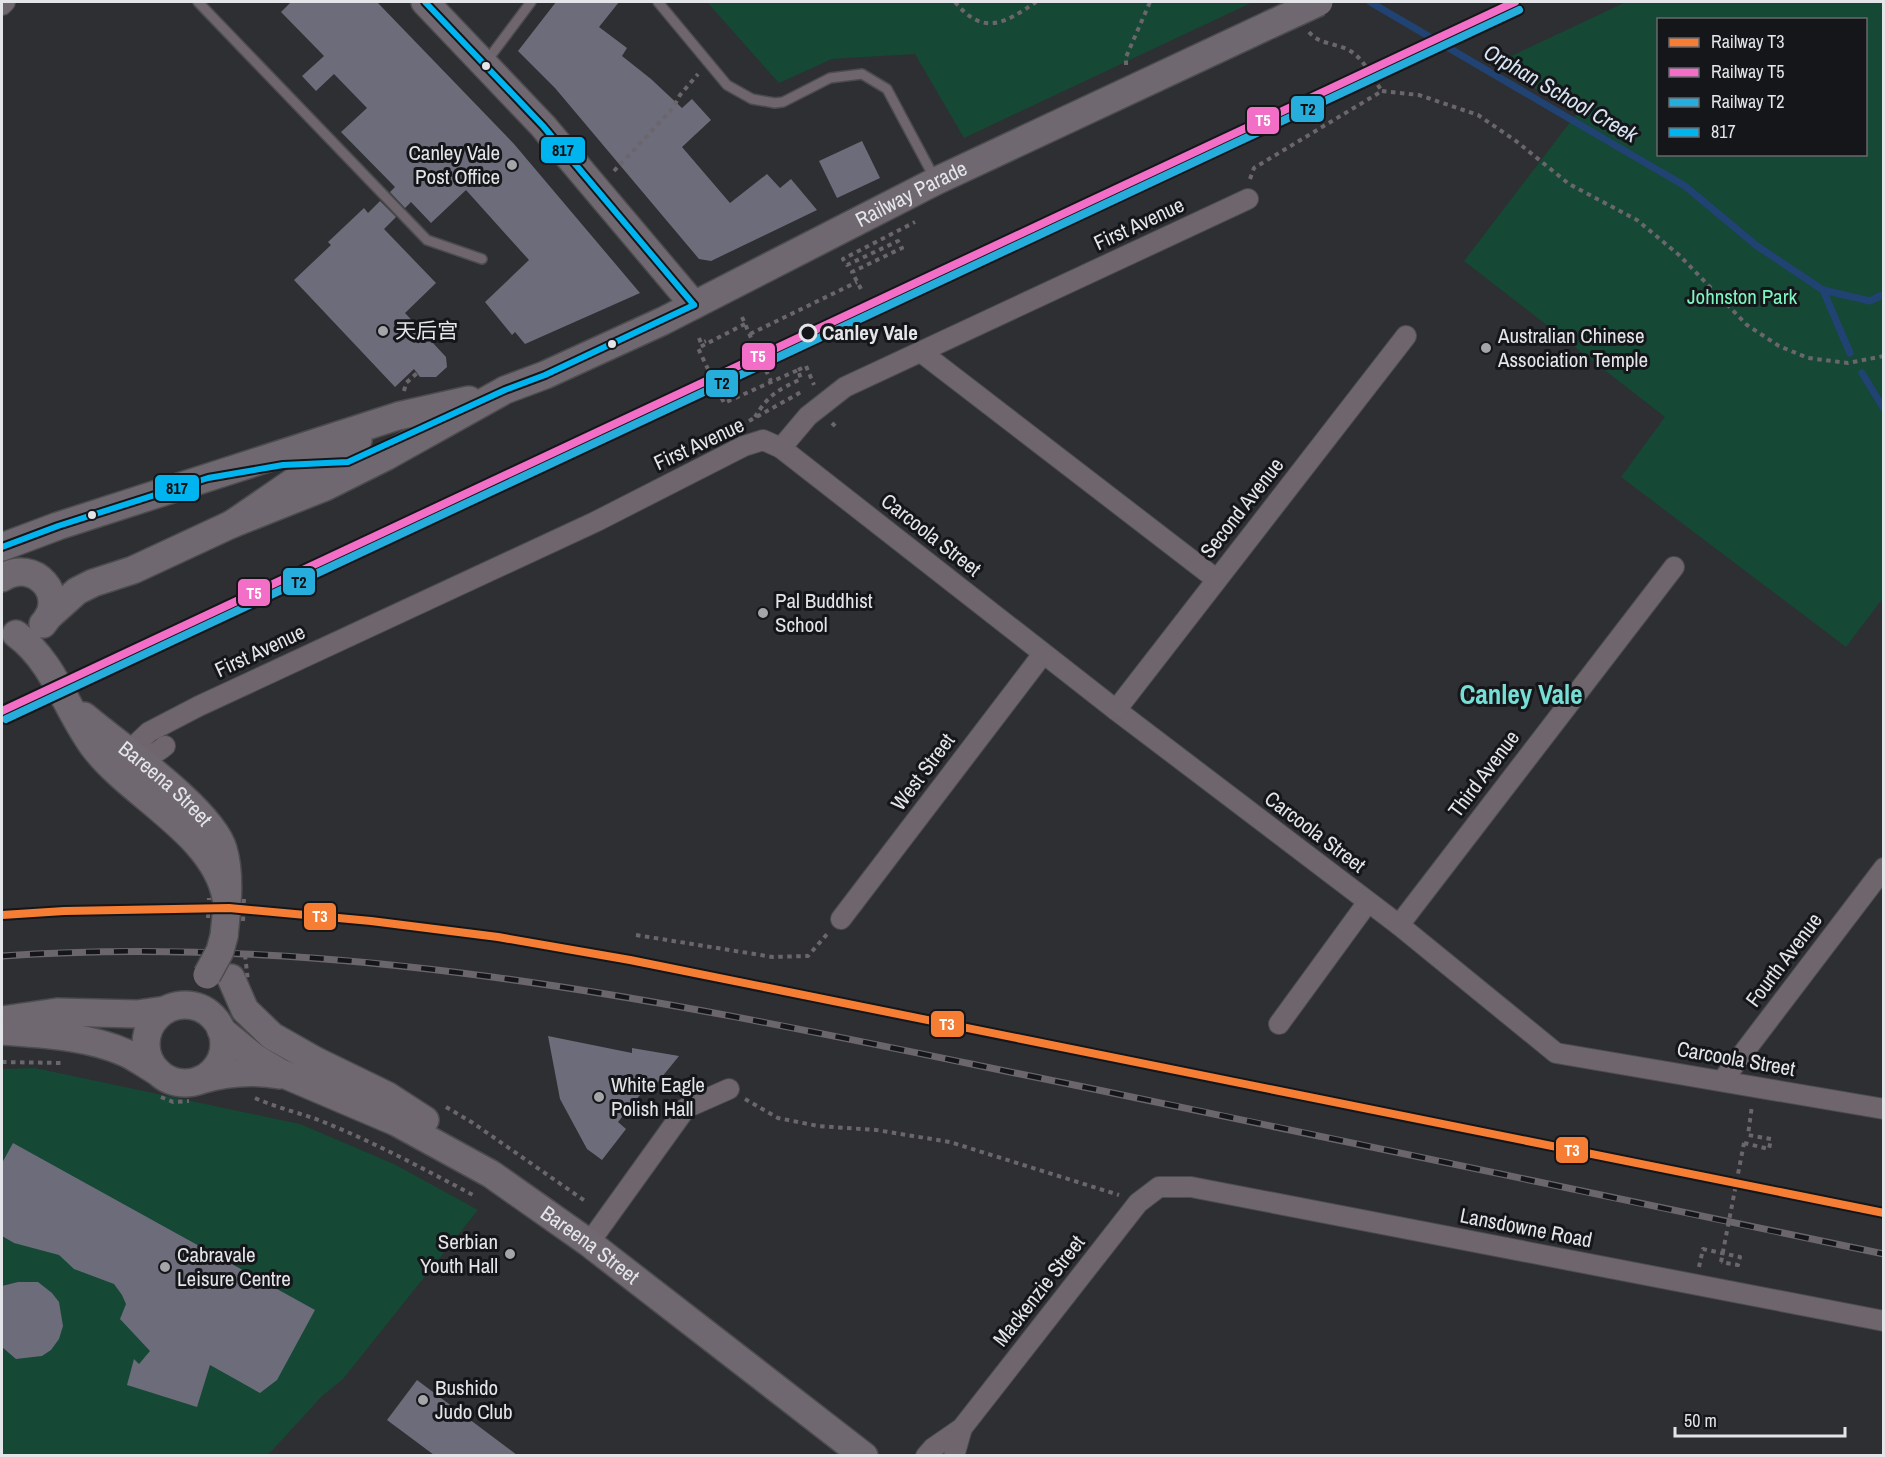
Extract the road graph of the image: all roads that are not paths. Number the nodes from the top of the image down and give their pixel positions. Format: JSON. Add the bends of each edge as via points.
{"nodes":[{"id":1,"x":5,"y":2,"type":"edge"},
{"id":2,"x":198,"y":2,"type":"edge"},
{"id":3,"x":425,"y":2,"type":"edge"},
{"id":4,"x":531,"y":2,"type":"edge"},
{"id":5,"x":657,"y":2,"type":"edge"},
{"id":6,"x":1319,"y":2,"type":"edge"},
{"id":7,"x":2,"y":5,"type":"edge"},
{"id":8,"x":485,"y":63,"type":"junction"},
{"id":9,"x":936,"y":181,"type":"junction"},
{"id":10,"x":1249,"y":190,"type":"road end"},
{"id":11,"x":482,"y":259,"type":"dead end"},
{"id":12,"x":694,"y":305,"type":"junction"},
{"id":13,"x":1406,"y":336,"type":"dead end"},
{"id":14,"x":921,"y":352,"type":"junction"},
{"id":15,"x":505,"y":390,"type":"junction"},
{"id":16,"x":477,"y":405,"type":"junction"},
{"id":17,"x":398,"y":416,"type":"junction"},
{"id":18,"x":781,"y":448,"type":"junction"},
{"id":19,"x":318,"y":465,"type":"junction"},
{"id":20,"x":208,"y":478,"type":"junction"},
{"id":21,"x":232,"y":524,"type":"junction"},
{"id":22,"x":2,"y":547,"type":"edge"},
{"id":23,"x":1674,"y":567,"type":"dead end"},
{"id":24,"x":13,"y":575,"type":"edge"},
{"id":25,"x":117,"y":575,"type":"junction"},
{"id":26,"x":1216,"y":579,"type":"junction"},
{"id":27,"x":47,"y":619,"type":"junction"},
{"id":28,"x":8,"y":632,"type":"edge"},
{"id":29,"x":1043,"y":654,"type":"junction"},
{"id":30,"x":49,"y":669,"type":"junction"},
{"id":31,"x":62,"y":694,"type":"junction"},
{"id":32,"x":1116,"y":710,"type":"junction"},
{"id":33,"x":187,"y":713,"type":"junction"},
{"id":34,"x":82,"y":729,"type":"junction"},
{"id":35,"x":165,"y":746,"type":"junction"},
{"id":36,"x":128,"y":752,"type":"junction"},
{"id":37,"x":165,"y":783,"type":"junction"},
{"id":38,"x":159,"y":809,"type":"junction"},
{"id":39,"x":1884,"y":868,"type":"edge"},
{"id":40,"x":226,"y":898,"type":"junction"},
{"id":41,"x":1368,"y":902,"type":"junction"},
{"id":42,"x":841,"y":919,"type":"road end"},
{"id":43,"x":1399,"y":926,"type":"junction"},
{"id":44,"x":220,"y":977,"type":"junction"},
{"id":45,"x":170,"y":1008,"type":"junction"},
{"id":46,"x":2,"y":1020,"type":"edge"},
{"id":47,"x":1279,"y":1024,"type":"dead end"},
{"id":48,"x":219,"y":1026,"type":"junction"},
{"id":49,"x":2,"y":1031,"type":"edge"},
{"id":50,"x":290,"y":1078,"type":"junction"},
{"id":51,"x":1722,"y":1081,"type":"junction"},
{"id":52,"x":155,"y":1083,"type":"junction"},
{"id":53,"x":199,"y":1089,"type":"junction"},
{"id":54,"x":729,"y":1089,"type":"road end"},
{"id":55,"x":1884,"y":1109,"type":"edge"},
{"id":56,"x":506,"y":1185,"type":"junction"},
{"id":57,"x":1158,"y":1187,"type":"joint"},
{"id":58,"x":589,"y":1243,"type":"junction"},
{"id":59,"x":1884,"y":1321,"type":"edge"},
{"id":60,"x":962,"y":1428,"type":"junction"},
{"id":61,"x":848,"y":1451,"type":"edge"},
{"id":62,"x":926,"y":1455,"type":"edge"},
{"id":63,"x":954,"y":1455,"type":"edge"}],
"edges":[{"from":1,"to":7,"type":"street"},
{"from":2,"to":11,"type":"lane","via":[[427,240]]},
{"from":3,"to":8,"type":"main road"},
{"from":4,"to":8,"type":"lane"},
{"from":5,"to":9,"type":"lane","via":[[727,85],[752,99],[783,102],[830,78],[862,74],[887,89]]},
{"from":6,"to":9,"type":"main road","name":"Railway Parade","bridge":true},
{"from":8,"to":12,"type":"main road"},
{"from":9,"to":12,"type":"main road","name":"Railway Parade"},
{"from":10,"to":14,"type":"street","name":"First Avenue"},
{"from":12,"to":15,"type":"main road","name":"Railway Parade"},
{"from":13,"to":26,"type":"street","name":"Second Avenue"},
{"from":14,"to":18,"type":"street","name":"First Avenue","via":[[833,396],[808,416]]},
{"from":14,"to":26,"type":"street"},
{"from":15,"to":16,"type":"main road","name":"Railway Parade"},
{"from":15,"to":17,"type":"main road","name":"Railway Parade"},
{"from":16,"to":19,"type":"main road","via":[[362,457]]},
{"from":16,"to":21,"type":"main road","name":"Railway Parade","via":[[325,487]]},
{"from":17,"to":19,"type":"main road"},
{"from":17,"to":20,"type":"main road","name":"Railway Parade"},
{"from":18,"to":29,"type":"street","name":"Carcoola Street"},
{"from":18,"to":33,"type":"street","name":"First Avenue","via":[[763,440],[744,446],[595,522]]},
{"from":19,"to":20,"type":"main road","via":[[283,465]]},
{"from":19,"to":21,"type":"main road"},
{"from":20,"to":22,"type":"main road","name":"Railway Parade"},
{"from":21,"to":25,"type":"main road"},
{"from":23,"to":43,"type":"street","name":"Third Avenue"},
{"from":24,"to":25,"type":"main road"},
{"from":24,"to":27,"type":"main road","name":"Bareena Street","via":[[39,578],[49,590],[52,605]]},
{"from":25,"to":27,"type":"main road","via":[[77,591]]},
{"from":26,"to":32,"type":"street","name":"Second Avenue"},
{"from":27,"to":28,"type":"main road","via":[[34,631]]},
{"from":27,"to":30,"type":"main road","name":"Bareena Street","via":[[44,642]]},
{"from":28,"to":30,"type":"main road","name":"Bareena Street","via":[[38,654]]},
{"from":29,"to":32,"type":"street","name":"Carcoola Street"},
{"from":29,"to":42,"type":"street","name":"West Street"},
{"from":30,"to":31,"type":"main road","name":"Bareena Street"},
{"from":31,"to":34,"type":"main road","name":"Bareena Street"},
{"from":31,"to":36,"type":"main road","name":"Bareena Street"},
{"from":32,"to":41,"type":"street","name":"Carcoola Street"},
{"from":33,"to":35,"type":"street","name":"First Avenue","via":[[170,731]]},
{"from":33,"to":36,"type":"street","name":"First Avenue","via":[[149,732]]},
{"from":34,"to":36,"type":"street"},
{"from":34,"to":38,"type":"main road","name":"Bareena Street","via":[[101,755]]},
{"from":35,"to":36,"type":"street","via":[[146,756]]},
{"from":35,"to":37,"type":"street","name":"First Avenue","via":[[159,765]]},
{"from":36,"to":37,"type":"main road","name":"Bareena Street"},
{"from":36,"to":38,"type":"main road","via":[[130,766]]},
{"from":37,"to":40,"type":"main road","name":"Bareena Street","via":[[209,824],[219,841],[226,870]]},
{"from":38,"to":40,"type":"main road","name":"Bareena Street","via":[[210,861]]},
{"from":39,"to":51,"type":"street","name":"Fourth Avenue"},
{"from":40,"to":44,"type":"main road","name":"Bareena Street","bridge":true},
{"from":41,"to":43,"type":"street","name":"Carcoola Street"},
{"from":41,"to":47,"type":"street"},
{"from":43,"to":51,"type":"street","name":"Carcoola Street","via":[[1556,1053]]},
{"from":44,"to":45,"type":"main road","name":"Bareena Street"},
{"from":44,"to":48,"type":"main road"},
{"from":44,"to":56,"type":"main road","via":[[245,1010],[272,1036],[405,1107]]},
{"from":45,"to":46,"type":"main road","via":[[137,1014],[57,1012]]},
{"from":45,"to":48,"type":"main road","via":[[199,1007]]},
{"from":45,"to":52,"type":"main road","via":[[153,1020],[146,1035],[146,1052]]},
{"from":48,"to":50,"type":"main road","name":"Bareena Street","via":[[254,1057]]},
{"from":48,"to":53,"type":"main road","via":[[224,1047],[219,1064]]},
{"from":49,"to":52,"type":"main road","via":[[111,1048],[134,1057]]},
{"from":50,"to":53,"type":"main road","name":"Bareena Street","via":[[233,1072]]},
{"from":50,"to":56,"type":"main road","name":"Bareena Street","via":[[396,1122]]},
{"from":51,"to":55,"type":"street","name":"Carcoola Street"},
{"from":52,"to":53,"type":"main road","via":[[166,1078]]},
{"from":54,"to":58,"type":"street","via":[[686,1108]]},
{"from":56,"to":58,"type":"main road","name":"Bareena Street"},
{"from":57,"to":59,"type":"street","name":"Lansdowne Road","via":[[1191,1187]]},
{"from":57,"to":60,"type":"street","name":"Mackenzie Street","via":[[1138,1203]]},
{"from":58,"to":61,"type":"main road","name":"Bareena Street"},
{"from":60,"to":62,"type":"street","name":"Mackenzie Street"},
{"from":60,"to":63,"type":"street","name":"Mackenzie Street"}]}
